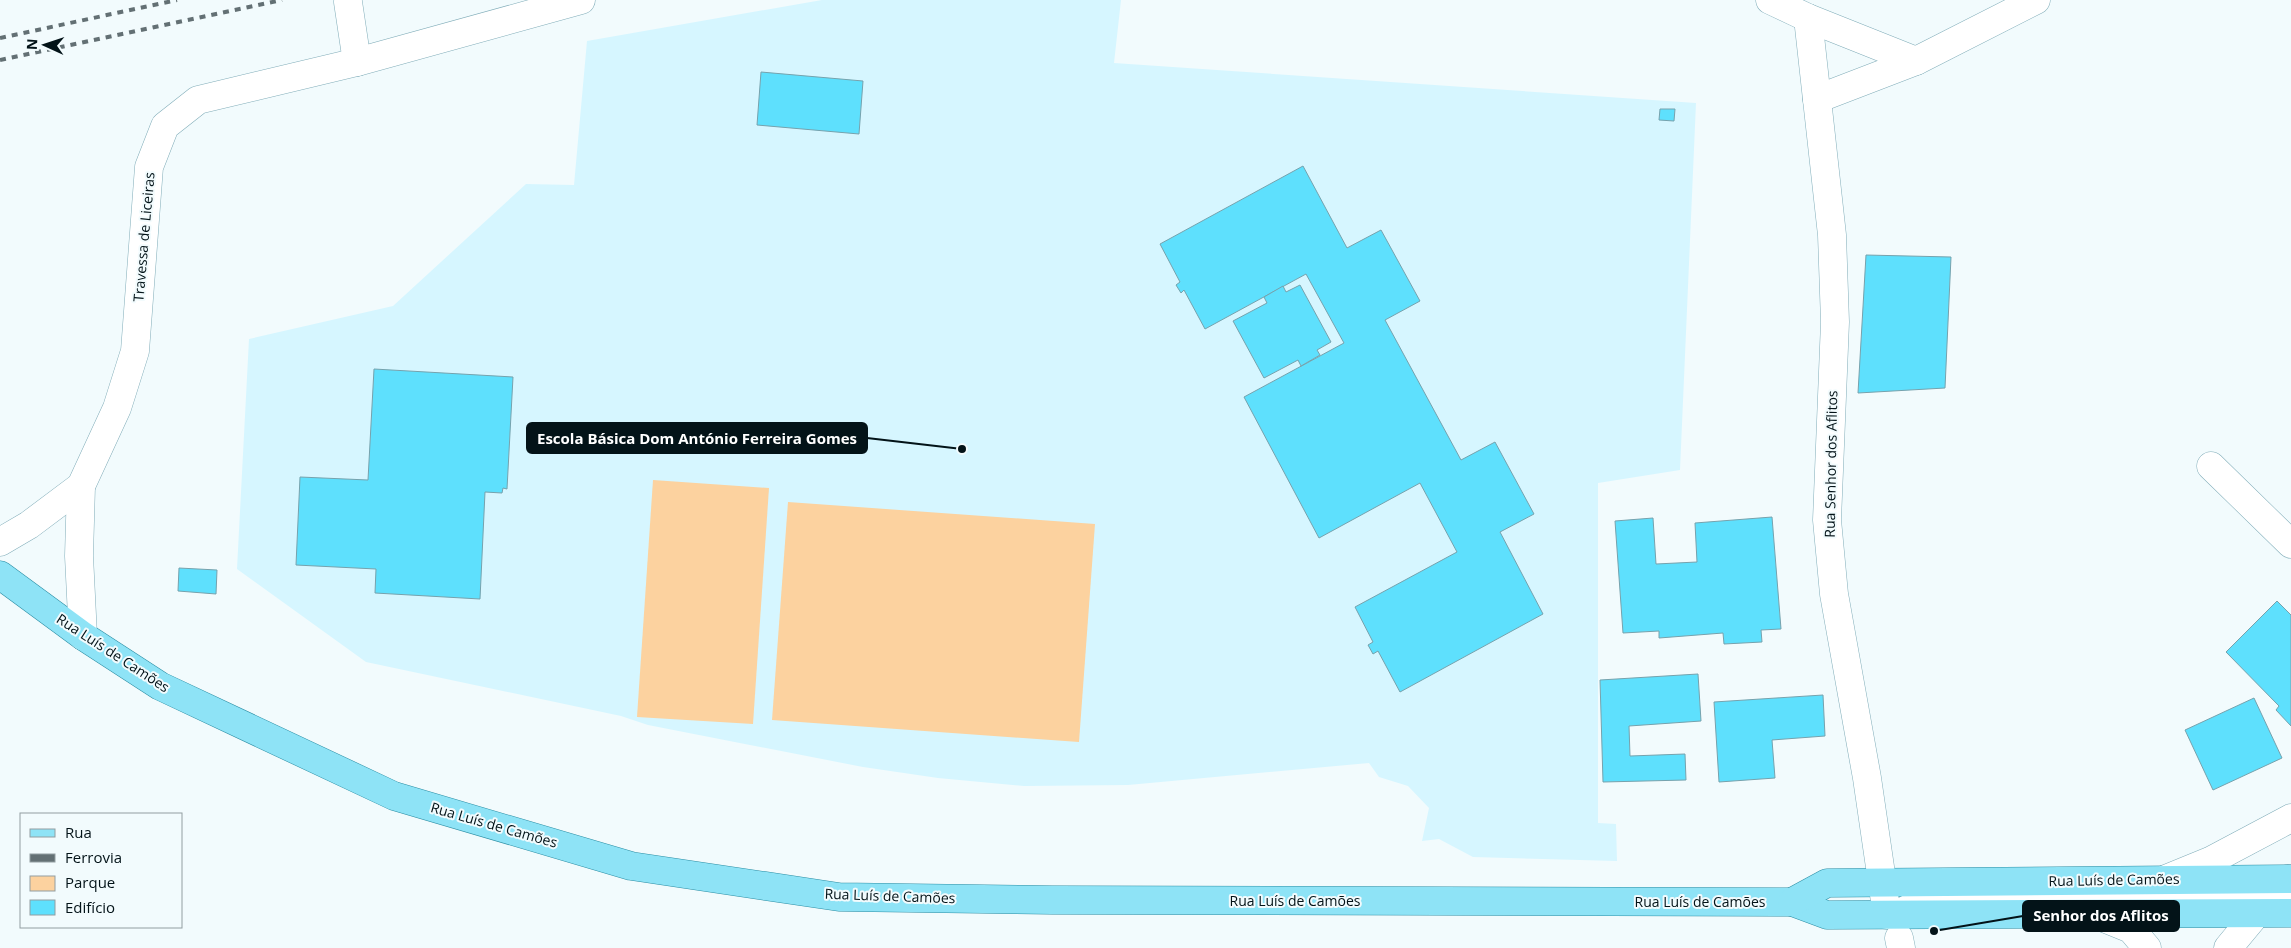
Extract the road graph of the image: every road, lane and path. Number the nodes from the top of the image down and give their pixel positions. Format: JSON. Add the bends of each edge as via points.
{"nodes":[{"id":1,"x":581,"y":0,"type":"edge"},
{"id":2,"x":1770,"y":0,"type":"edge"},
{"id":3,"x":2036,"y":0,"type":"edge"},
{"id":4,"x":348,"y":2,"type":"dead end"},
{"id":5,"x":1808,"y":18,"type":"junction"},
{"id":6,"x":1916,"y":61,"type":"junction"},
{"id":7,"x":357,"y":62,"type":"junction"},
{"id":8,"x":1817,"y":99,"type":"junction"},
{"id":9,"x":2212,"y":466,"type":"dead end"},
{"id":10,"x":81,"y":486,"type":"junction"},
{"id":11,"x":0,"y":542,"type":"edge"},
{"id":12,"x":2291,"y":544,"type":"edge"},
{"id":13,"x":0,"y":575,"type":"edge"},
{"id":14,"x":83,"y":636,"type":"junction"},
{"id":15,"x":2291,"y":818,"type":"edge"},
{"id":16,"x":2166,"y":879,"type":"junction"},
{"id":17,"x":2209,"y":879,"type":"junction"},
{"id":18,"x":1882,"y":882,"type":"junction"},
{"id":19,"x":2290,"y":883,"type":"edge"},
{"id":20,"x":1792,"y":902,"type":"junction"},
{"id":21,"x":2291,"y":913,"type":"edge"},
{"id":22,"x":2094,"y":914,"type":"junction"},
{"id":23,"x":2243,"y":920,"type":"edge"},
{"id":24,"x":1896,"y":929,"type":"edge"},
{"id":25,"x":2147,"y":948,"type":"edge"}],
"edges":[{"from":1,"to":7,"type":"street","name":"Travessa de Liceiras"},
{"from":2,"to":5,"type":"street"},
{"from":3,"to":6,"type":"street"},
{"from":4,"to":7,"type":"street"},
{"from":5,"to":6,"type":"street"},
{"from":5,"to":8,"type":"street","name":"Rua Senhor dos Aflitos"},
{"from":6,"to":8,"type":"street"},
{"from":7,"to":10,"type":"street","name":"Travessa de Liceiras","via":[[198,100],[165,126],[148,167],[135,351],[116,408]]},
{"from":8,"to":18,"type":"street","name":"Rua Senhor dos Aflitos","via":[[1832,235],[1835,322],[1828,520],[1834,594]]},
{"from":9,"to":12,"type":"street"},
{"from":10,"to":11,"type":"street","name":"Travessa de Liceiras","via":[[29,525]]},
{"from":10,"to":14,"type":"street","name":"Travessa de Liceiras","via":[[79,556]]},
{"from":13,"to":14,"type":"main road","name":"Rua Luís de Camões"},
{"from":14,"to":20,"type":"main road","name":"Rua Luís de Camões","via":[[160,686],[394,796],[631,866],[839,897]]},
{"from":15,"to":16,"type":"street","via":[[2210,861]]},
{"from":16,"to":17,"type":"main road","name":"Rua Luís de Camões"},
{"from":16,"to":18,"type":"main road","name":"Rua Luís de Camões"},
{"from":17,"to":19,"type":"main road","name":"Rua Luís de Camões"},
{"from":17,"to":23,"type":"street","via":[[2230,885]]},
{"from":18,"to":20,"type":"main road","name":"Rua Luís de Camões","via":[[1827,883]]},
{"from":18,"to":24,"type":"street","name":"Rua Senhor dos Aflitos"},
{"from":19,"to":23,"type":"street"},
{"from":20,"to":24,"type":"main road","name":"Rua Luís de Camões","via":[[1827,915]]},
{"from":21,"to":23,"type":"main road","name":"Rua Luís de Camões"},
{"from":22,"to":23,"type":"main road","name":"Rua Luís de Camões"},
{"from":22,"to":24,"type":"main road","name":"Rua Luís de Camões"},
{"from":22,"to":25,"type":"street","via":[[2131,929]]},
{"from":23,"to":24,"type":"street","via":[[1928,898]]}]}
